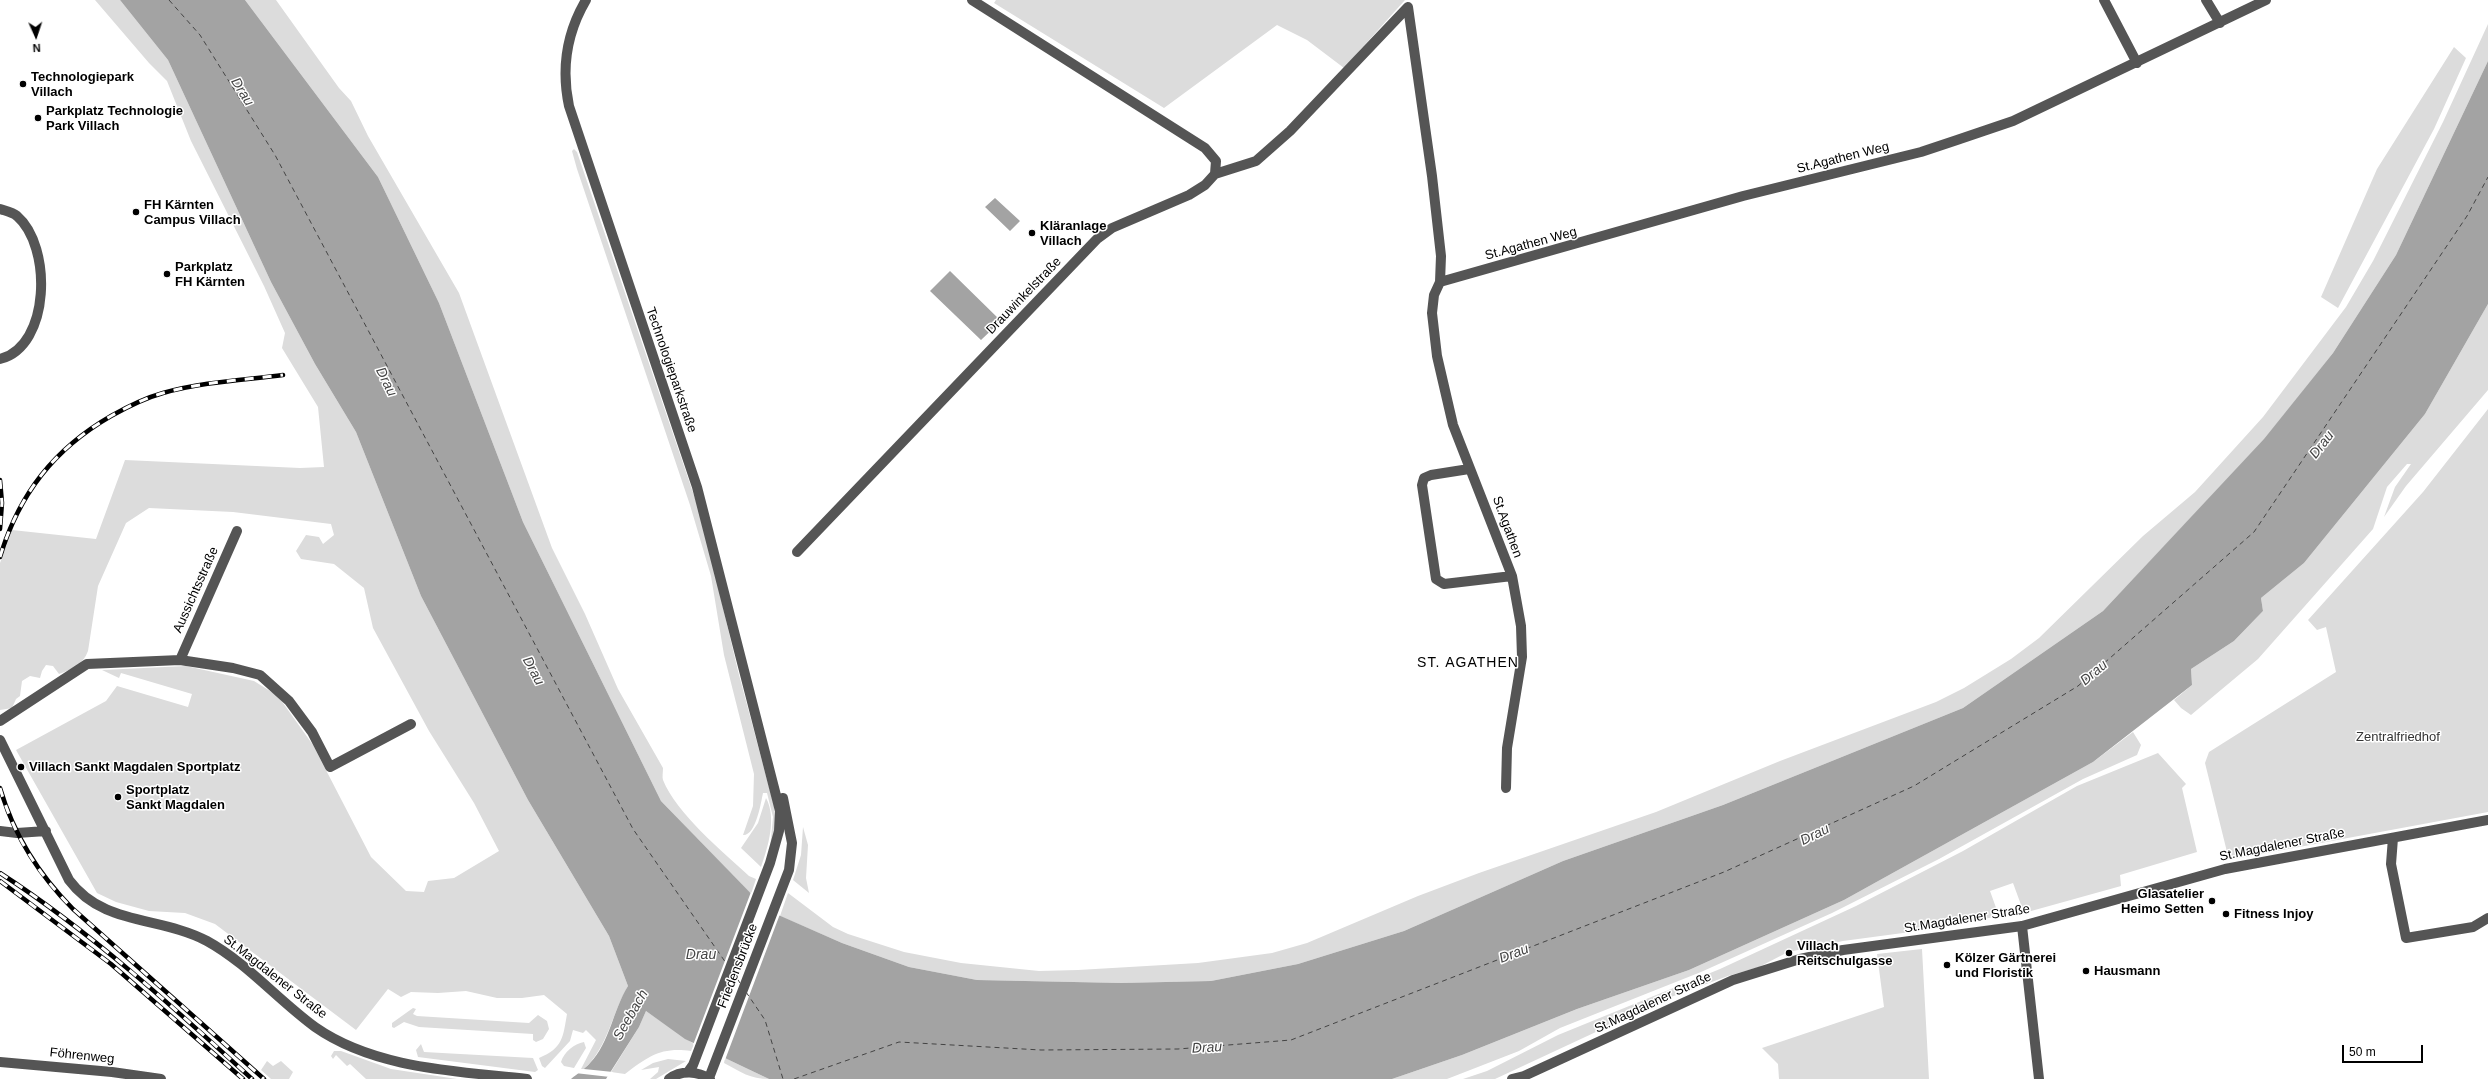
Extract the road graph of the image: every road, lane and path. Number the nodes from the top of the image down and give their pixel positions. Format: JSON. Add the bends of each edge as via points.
{"nodes":[{"id":1,"x":586,"y":0,"type":"edge"},
{"id":2,"x":972,"y":0,"type":"edge"},
{"id":3,"x":2104,"y":0,"type":"edge"},
{"id":4,"x":2206,"y":0,"type":"edge"},
{"id":5,"x":2266,"y":0,"type":"edge"},
{"id":6,"x":2220,"y":23,"type":"junction"},
{"id":7,"x":2137,"y":63,"type":"junction"},
{"id":8,"x":1214,"y":174,"type":"junction"},
{"id":9,"x":0,"y":209,"type":"edge"},
{"id":10,"x":1440,"y":282,"type":"junction"},
{"id":11,"x":0,"y":359,"type":"edge"},
{"id":12,"x":1469,"y":469,"type":"junction"},
{"id":13,"x":237,"y":531,"type":"dead end"},
{"id":14,"x":797,"y":552,"type":"dead end"},
{"id":15,"x":1512,"y":576,"type":"junction"},
{"id":16,"x":180,"y":660,"type":"junction"},
{"id":17,"x":0,"y":721,"type":"edge"},
{"id":18,"x":411,"y":724,"type":"dead end"},
{"id":19,"x":0,"y":740,"type":"edge"},
{"id":20,"x":766,"y":753,"type":"junction"},
{"id":21,"x":1506,"y":788,"type":"dead end"},
{"id":22,"x":2488,"y":820,"type":"edge"},
{"id":23,"x":0,"y":831,"type":"edge"},
{"id":24,"x":46,"y":831,"type":"junction"},
{"id":25,"x":2393,"y":838,"type":"junction"},
{"id":26,"x":770,"y":863,"type":"joint"},
{"id":27,"x":789,"y":870,"type":"joint"},
{"id":28,"x":2488,"y":918,"type":"edge"},
{"id":29,"x":2022,"y":926,"type":"junction"},
{"id":30,"x":0,"y":1062,"type":"edge"},
{"id":31,"x":690,"y":1068,"type":"junction"},
{"id":32,"x":710,"y":1076,"type":"edge"},
{"id":33,"x":1524,"y":1077,"type":"edge"},
{"id":34,"x":161,"y":1079,"type":"edge"},
{"id":35,"x":527,"y":1079,"type":"edge"},
{"id":36,"x":669,"y":1079,"type":"edge"},
{"id":37,"x":1512,"y":1079,"type":"edge"},
{"id":38,"x":2039,"y":1079,"type":"edge"}],
"edges":[{"from":1,"to":20,"type":"street","name":"Technologieparkstraße","via":[[572,29],[566,50],[564,74],[569,106],[697,487]]},
{"from":2,"to":8,"type":"street","via":[[1205,148],[1216,161]]},
{"from":3,"to":7,"type":"street"},
{"from":4,"to":6,"type":"street"},
{"from":5,"to":6,"type":"street","name":"St.Agathen Weg"},
{"from":6,"to":7,"type":"street","name":"St.Agathen Weg"},
{"from":7,"to":10,"type":"street","name":"St.Agathen Weg","via":[[2013,121],[1922,152],[1743,196]]},
{"from":8,"to":10,"type":"street","via":[[1256,161],[1290,131],[1408,7],[1432,176],[1441,256]]},
{"from":8,"to":14,"type":"street","name":"Drauwinkelstraße","via":[[1205,185],[1189,195],[1112,228],[1097,240]]},
{"from":9,"to":11,"type":"street","via":[[17,216],[34,242],[40,269],[40,294],[39,313],[27,340],[17,352]]},
{"from":10,"to":12,"type":"street","name":"St.Agathen","via":[[1434,295],[1432,313],[1437,356],[1453,425]]},
{"from":12,"to":15,"type":"street","name":"St.Agathen","via":[[1479,488]]},
{"from":12,"to":15,"type":"street","via":[[1424,478],[1422,485],[1436,579],[1444,584]]},
{"from":13,"to":16,"type":"street","name":"Aussichtsstraße"},
{"from":15,"to":21,"type":"street","name":"St.Agathen","via":[[1521,626],[1522,657],[1507,748]]},
{"from":16,"to":17,"type":"street","via":[[87,664]]},
{"from":16,"to":18,"type":"street","via":[[260,675],[289,701],[312,732],[330,766]]},
{"from":19,"to":24,"type":"street","name":"St.Magdalener Straße"},
{"from":20,"to":26,"type":"street","name":"Technologieparkstraße","via":[[780,818]]},
{"from":20,"to":27,"type":"street","name":"Technologieparkstraße","via":[[789,821],[792,851]]},
{"from":22,"to":25,"type":"street","name":"St.Magdalener Straße"},
{"from":23,"to":24,"type":"street"},
{"from":24,"to":35,"type":"street","name":"St.Magdalener Straße","via":[[69,880],[92,904],[117,915],[167,926],[206,941],[240,963],[295,1012],[328,1035],[360,1051],[394,1060]]},
{"from":25,"to":28,"type":"street","via":[[2391,864],[2406,938],[2473,927]]},
{"from":25,"to":29,"type":"street","name":"St.Magdalener Straße","via":[[2225,869]]},
{"from":26,"to":31,"type":"street","name":"Friedensbrücke"},
{"from":27,"to":32,"type":"street","name":"Friedensbrücke"},
{"from":29,"to":33,"type":"street","name":"St.Magdalener Straße","via":[[1843,950],[1800,959],[1733,980]]},
{"from":29,"to":38,"type":"street"},
{"from":30,"to":34,"type":"street","name":"Föhrenweg"},
{"from":31,"to":32,"type":"street"},
{"from":31,"to":36,"type":"street"},
{"from":33,"to":37,"type":"street","name":"St.Magdalener Straße"}]}
